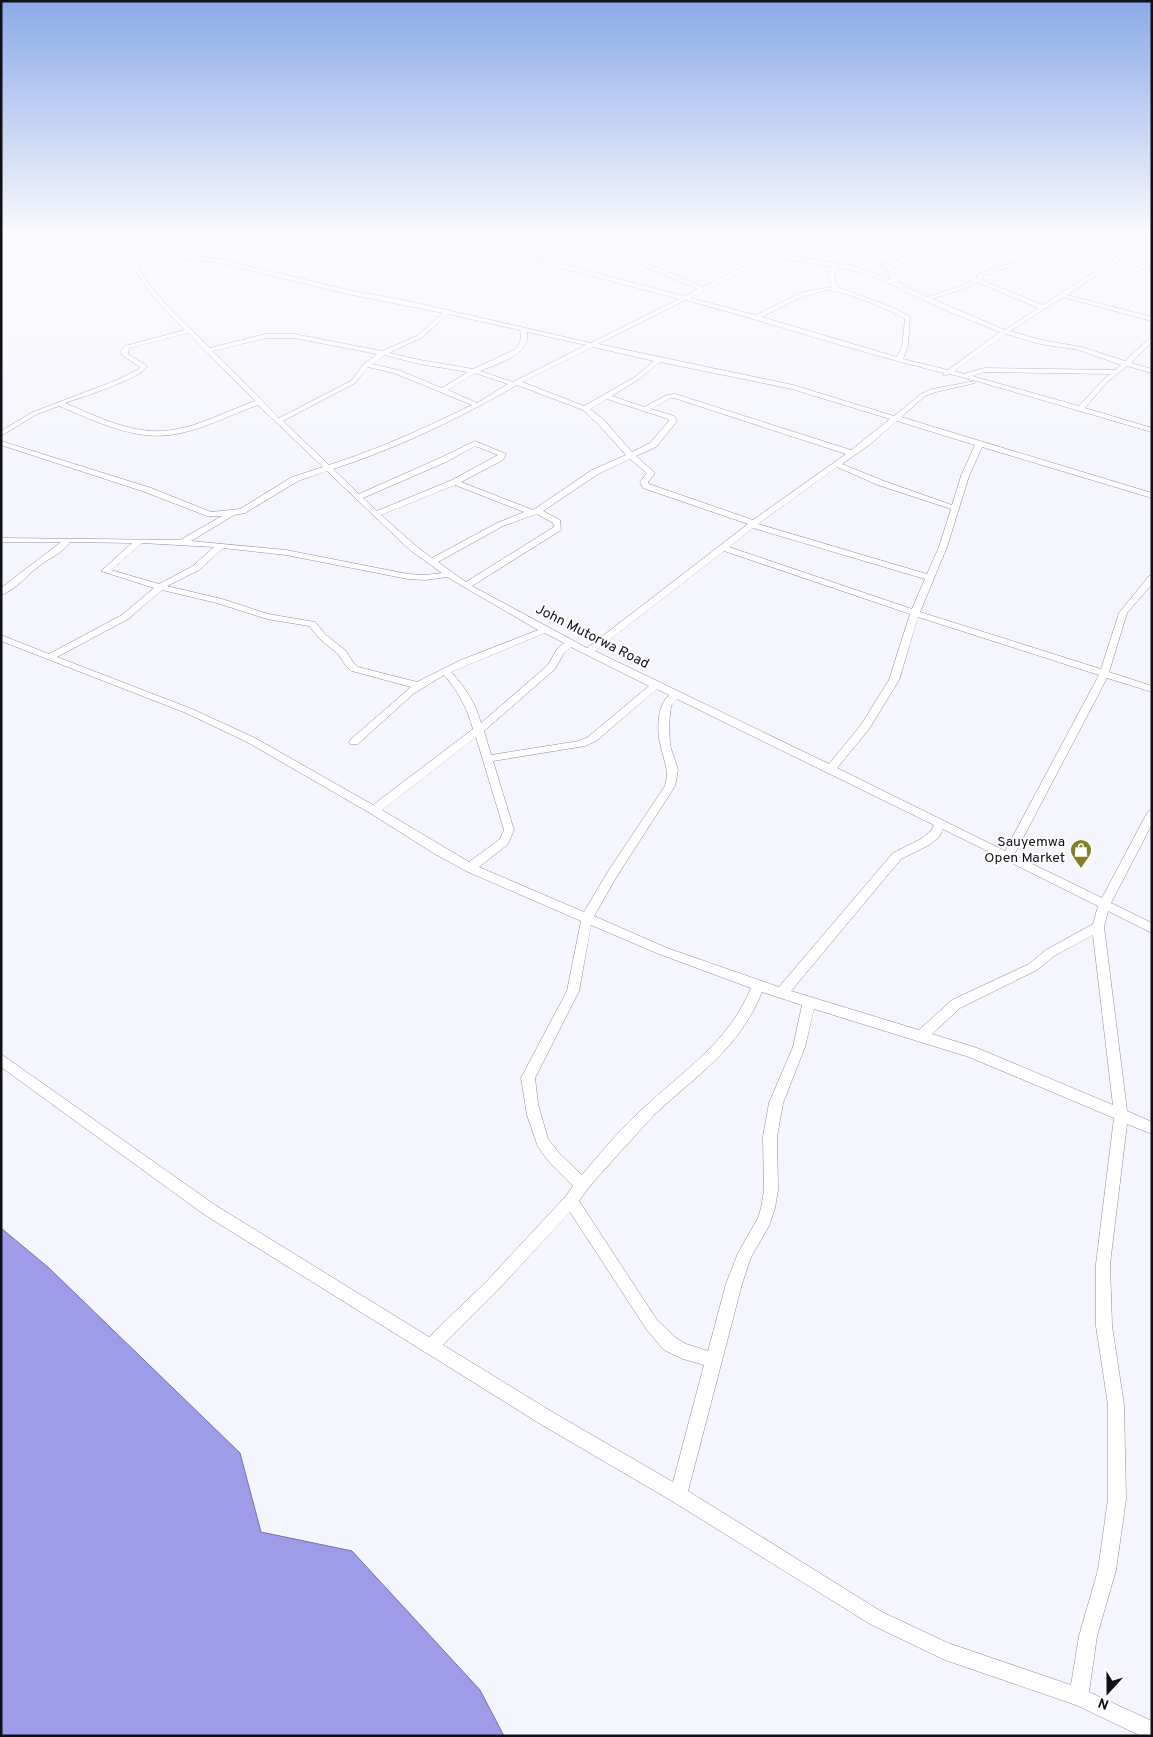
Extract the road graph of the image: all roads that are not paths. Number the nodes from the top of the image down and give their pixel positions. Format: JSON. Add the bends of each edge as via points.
{"nodes":[{"id":1,"x":174,"y":315,"type":"edge"},
{"id":2,"x":444,"y":315,"type":"edge"},
{"id":3,"x":460,"y":315,"type":"edge"},
{"id":4,"x":651,"y":315,"type":"edge"},
{"id":5,"x":749,"y":315,"type":"edge"},
{"id":6,"x":761,"y":315,"type":"edge"},
{"id":7,"x":901,"y":315,"type":"edge"},
{"id":8,"x":964,"y":315,"type":"edge"},
{"id":9,"x":1030,"y":315,"type":"edge"},
{"id":10,"x":1137,"y":315,"type":"edge"},
{"id":11,"x":757,"y":317,"type":"junction"},
{"id":12,"x":1152,"y":319,"type":"edge"},
{"id":13,"x":523,"y":330,"type":"junction"},
{"id":14,"x":189,"y":331,"type":"junction"},
{"id":15,"x":1005,"y":332,"type":"junction"},
{"id":16,"x":1152,"y":338,"type":"edge"},
{"id":17,"x":592,"y":345,"type":"junction"},
{"id":18,"x":209,"y":350,"type":"junction"},
{"id":19,"x":384,"y":352,"type":"junction"},
{"id":20,"x":659,"y":360,"type":"junction"},
{"id":21,"x":900,"y":360,"type":"junction"},
{"id":22,"x":1126,"y":364,"type":"junction"},
{"id":23,"x":366,"y":365,"type":"junction"},
{"id":24,"x":474,"y":371,"type":"junction"},
{"id":25,"x":1152,"y":371,"type":"edge"},
{"id":26,"x":1115,"y":372,"type":"junction"},
{"id":27,"x":948,"y":373,"type":"junction"},
{"id":28,"x":964,"y":376,"type":"junction"},
{"id":29,"x":982,"y":380,"type":"junction"},
{"id":30,"x":516,"y":383,"type":"junction"},
{"id":31,"x":946,"y":387,"type":"junction"},
{"id":32,"x":443,"y":390,"type":"junction"},
{"id":33,"x":609,"y":397,"type":"junction"},
{"id":34,"x":259,"y":402,"type":"junction"},
{"id":35,"x":59,"y":403,"type":"junction"},
{"id":36,"x":477,"y":406,"type":"junction"},
{"id":37,"x":585,"y":409,"type":"junction"},
{"id":38,"x":645,"y":409,"type":"junction"},
{"id":39,"x":1080,"y":410,"type":"junction"},
{"id":40,"x":896,"y":418,"type":"junction"},
{"id":41,"x":278,"y":421,"type":"junction"},
{"id":42,"x":1152,"y":430,"type":"edge"},
{"id":43,"x":1,"y":434,"type":"edge"},
{"id":44,"x":1,"y":443,"type":"edge"},
{"id":45,"x":979,"y":444,"type":"junction"},
{"id":46,"x":851,"y":453,"type":"junction"},
{"id":47,"x":630,"y":455,"type":"junction"},
{"id":48,"x":836,"y":464,"type":"junction"},
{"id":49,"x":328,"y":468,"type":"junction"},
{"id":50,"x":455,"y":482,"type":"junction"},
{"id":51,"x":358,"y":496,"type":"junction"},
{"id":52,"x":1152,"y":496,"type":"edge"},
{"id":53,"x":954,"y":508,"type":"junction"},
{"id":54,"x":534,"y":511,"type":"junction"},
{"id":55,"x":231,"y":514,"type":"junction"},
{"id":56,"x":376,"y":514,"type":"junction"},
{"id":57,"x":752,"y":524,"type":"junction"},
{"id":58,"x":1,"y":540,"type":"edge"},
{"id":59,"x":67,"y":540,"type":"junction"},
{"id":60,"x":140,"y":541,"type":"junction"},
{"id":61,"x":179,"y":544,"type":"junction"},
{"id":62,"x":221,"y":545,"type":"junction"},
{"id":63,"x":724,"y":548,"type":"junction"},
{"id":64,"x":432,"y":562,"type":"junction"},
{"id":65,"x":448,"y":574,"type":"junction"},
{"id":66,"x":930,"y":578,"type":"junction"},
{"id":67,"x":1152,"y":578,"type":"edge"},
{"id":68,"x":161,"y":586,"type":"junction"},
{"id":69,"x":466,"y":586,"type":"junction"},
{"id":70,"x":1,"y":592,"type":"edge"},
{"id":71,"x":916,"y":613,"type":"junction"},
{"id":72,"x":545,"y":630,"type":"junction"},
{"id":73,"x":1,"y":638,"type":"edge"},
{"id":74,"x":570,"y":643,"type":"junction"},
{"id":75,"x":588,"y":652,"type":"junction"},
{"id":76,"x":51,"y":657,"type":"junction"},
{"id":77,"x":445,"y":671,"type":"junction"},
{"id":78,"x":1104,"y":674,"type":"junction"},
{"id":79,"x":656,"y":685,"type":"junction"},
{"id":80,"x":419,"y":686,"type":"junction"},
{"id":81,"x":1152,"y":689,"type":"edge"},
{"id":82,"x":676,"y":694,"type":"junction"},
{"id":83,"x":478,"y":730,"type":"junction"},
{"id":84,"x":354,"y":742,"type":"dead end"},
{"id":85,"x":486,"y":759,"type":"junction"},
{"id":86,"x":831,"y":769,"type":"junction"},
{"id":87,"x":374,"y":810,"type":"junction"},
{"id":88,"x":1152,"y":813,"type":"edge"},
{"id":89,"x":940,"y":824,"type":"junction"},
{"id":90,"x":1007,"y":856,"type":"junction"},
{"id":91,"x":470,"y":868,"type":"junction"},
{"id":92,"x":1104,"y":905,"type":"junction"},
{"id":93,"x":587,"y":918,"type":"junction"},
{"id":94,"x":1098,"y":927,"type":"junction"},
{"id":95,"x":1152,"y":928,"type":"edge"},
{"id":96,"x":758,"y":985,"type":"junction"},
{"id":97,"x":782,"y":993,"type":"junction"},
{"id":98,"x":809,"y":1002,"type":"junction"},
{"id":99,"x":921,"y":1036,"type":"junction"},
{"id":100,"x":1,"y":1060,"type":"edge"},
{"id":101,"x":1121,"y":1114,"type":"junction"},
{"id":102,"x":1152,"y":1128,"type":"edge"},
{"id":103,"x":582,"y":1185,"type":"junction"},
{"id":104,"x":571,"y":1200,"type":"junction"},
{"id":105,"x":431,"y":1346,"type":"junction"},
{"id":106,"x":713,"y":1360,"type":"junction"},
{"id":107,"x":678,"y":1495,"type":"junction"},
{"id":108,"x":1079,"y":1697,"type":"junction"},
{"id":109,"x":1152,"y":1731,"type":"edge"}],
"edges":[{"from":1,"to":14,"type":"street","name":"John Mutorwa Road"},
{"from":2,"to":19,"type":"street","via":[[419,337]]},
{"from":3,"to":13,"type":"street"},
{"from":4,"to":17,"type":"street"},
{"from":5,"to":11,"type":"street"},
{"from":6,"to":11,"type":"street"},
{"from":7,"to":21,"type":"street","via":[[908,318]]},
{"from":8,"to":15,"type":"street"},
{"from":9,"to":15,"type":"street"},
{"from":10,"to":12,"type":"street"},
{"from":11,"to":21,"type":"street"},
{"from":13,"to":17,"type":"street"},
{"from":13,"to":24,"type":"street","via":[[525,336],[520,348],[498,362]]},
{"from":14,"to":18,"type":"street","name":"John Mutorwa Road"},
{"from":14,"to":35,"type":"street","via":[[127,347],[125,354],[144,366],[142,370]]},
{"from":15,"to":22,"type":"street","via":[[1080,348]]},
{"from":15,"to":27,"type":"street"},
{"from":16,"to":22,"type":"street"},
{"from":17,"to":20,"type":"street"},
{"from":17,"to":30,"type":"street"},
{"from":18,"to":19,"type":"street","via":[[251,339],[284,335]]},
{"from":18,"to":34,"type":"street","name":"John Mutorwa Road"},
{"from":19,"to":23,"type":"street"},
{"from":19,"to":24,"type":"street"},
{"from":20,"to":33,"type":"street"},
{"from":20,"to":40,"type":"street","via":[[785,385]]},
{"from":21,"to":27,"type":"street"},
{"from":22,"to":25,"type":"street"},
{"from":22,"to":26,"type":"street"},
{"from":23,"to":32,"type":"street","via":[[396,371]]},
{"from":23,"to":41,"type":"street","via":[[353,382]]},
{"from":24,"to":30,"type":"street"},
{"from":24,"to":32,"type":"street"},
{"from":26,"to":28,"type":"street","via":[[984,370]]},
{"from":26,"to":39,"type":"street"},
{"from":27,"to":28,"type":"street"},
{"from":27,"to":31,"type":"street","via":[[942,380]]},
{"from":28,"to":29,"type":"street"},
{"from":29,"to":31,"type":"street"},
{"from":29,"to":39,"type":"street"},
{"from":30,"to":36,"type":"street"},
{"from":30,"to":37,"type":"street"},
{"from":31,"to":40,"type":"street","via":[[923,395]]},
{"from":32,"to":36,"type":"street"},
{"from":33,"to":37,"type":"street"},
{"from":33,"to":38,"type":"street"},
{"from":34,"to":35,"type":"street","via":[[179,431],[156,434],[93,418]]},
{"from":34,"to":41,"type":"street","name":"John Mutorwa Road"},
{"from":35,"to":43,"type":"street","via":[[35,412]]},
{"from":36,"to":49,"type":"street","via":[[412,437]]},
{"from":37,"to":47,"type":"street","via":[[602,422]]},
{"from":38,"to":46,"type":"street","via":[[675,396]]},
{"from":38,"to":47,"type":"street","via":[[673,421],[653,445]]},
{"from":39,"to":42,"type":"street"},
{"from":40,"to":45,"type":"street"},
{"from":40,"to":46,"type":"street"},
{"from":41,"to":49,"type":"street","name":"John Mutorwa Road"},
{"from":44,"to":55,"type":"street","via":[[148,490],[210,514]]},
{"from":45,"to":52,"type":"street"},
{"from":45,"to":53,"type":"street"},
{"from":46,"to":48,"type":"street"},
{"from":47,"to":54,"type":"street","via":[[595,472]]},
{"from":47,"to":57,"type":"street","via":[[651,473],[644,482],[646,486]]},
{"from":48,"to":53,"type":"street"},
{"from":48,"to":57,"type":"street"},
{"from":49,"to":51,"type":"street","name":"John Mutorwa Road"},
{"from":49,"to":55,"type":"street","via":[[295,479]]},
{"from":50,"to":51,"type":"street","via":[[502,454],[475,443]]},
{"from":50,"to":54,"type":"street"},
{"from":50,"to":56,"type":"street"},
{"from":51,"to":56,"type":"street","name":"John Mutorwa Road"},
{"from":53,"to":66,"type":"street","via":[[944,547]]},
{"from":54,"to":64,"type":"street","via":[[506,522]]},
{"from":54,"to":69,"type":"street","via":[[557,522],[558,528]]},
{"from":55,"to":61,"type":"street"},
{"from":56,"to":64,"type":"street","name":"John Mutorwa Road"},
{"from":57,"to":63,"type":"street"},
{"from":57,"to":66,"type":"street"},
{"from":58,"to":59,"type":"street"},
{"from":59,"to":60,"type":"street"},
{"from":59,"to":70,"type":"street","via":[[18,582]]},
{"from":60,"to":61,"type":"street"},
{"from":60,"to":68,"type":"street","via":[[105,571]]},
{"from":61,"to":62,"type":"street"},
{"from":62,"to":65,"type":"street","via":[[311,556],[414,577],[434,579]]},
{"from":62,"to":68,"type":"street","via":[[196,568]]},
{"from":63,"to":71,"type":"street"},
{"from":63,"to":75,"type":"street"},
{"from":64,"to":65,"type":"street","name":"John Mutorwa Road"},
{"from":65,"to":69,"type":"street","name":"John Mutorwa Road"},
{"from":66,"to":71,"type":"street"},
{"from":67,"to":78,"type":"street","via":[[1123,613]]},
{"from":68,"to":76,"type":"street","via":[[125,618]]},
{"from":68,"to":80,"type":"street","via":[[267,616],[312,624],[356,669]]},
{"from":69,"to":72,"type":"street","name":"John Mutorwa Road"},
{"from":71,"to":78,"type":"street"},
{"from":71,"to":86,"type":"street","via":[[894,680],[865,727]]},
{"from":72,"to":74,"type":"street","name":"John Mutorwa Road"},
{"from":72,"to":77,"type":"street"},
{"from":73,"to":76,"type":"street"},
{"from":74,"to":75,"type":"street","name":"John Mutorwa Road"},
{"from":74,"to":83,"type":"street","via":[[560,651],[552,667]]},
{"from":75,"to":79,"type":"street","name":"John Mutorwa Road"},
{"from":76,"to":87,"type":"street","via":[[189,711],[280,755]]},
{"from":77,"to":80,"type":"street"},
{"from":77,"to":83,"type":"street","via":[[466,696]]},
{"from":78,"to":81,"type":"street"},
{"from":78,"to":90,"type":"street"},
{"from":79,"to":82,"type":"street","name":"John Mutorwa Road"},
{"from":79,"to":85,"type":"street","via":[[592,740]]},
{"from":80,"to":84,"type":"street"},
{"from":82,"to":86,"type":"street","name":"John Mutorwa Road"},
{"from":82,"to":93,"type":"street","via":[[666,706],[664,735],[674,770],[672,781]]},
{"from":83,"to":85,"type":"street"},
{"from":83,"to":87,"type":"street"},
{"from":85,"to":91,"type":"street","via":[[509,830],[504,841]]},
{"from":86,"to":89,"type":"street","name":"John Mutorwa Road"},
{"from":87,"to":91,"type":"street"},
{"from":88,"to":92,"type":"street"},
{"from":89,"to":90,"type":"street","name":"John Mutorwa Road"},
{"from":89,"to":97,"type":"street","via":[[935,834],[925,842],[897,856]]},
{"from":90,"to":92,"type":"street","name":"John Mutorwa Road"},
{"from":91,"to":93,"type":"street"},
{"from":92,"to":94,"type":"street"},
{"from":92,"to":95,"type":"street","name":"John Mutorwa Road"},
{"from":93,"to":96,"type":"street","via":[[663,952]]},
{"from":93,"to":103,"type":"street","via":[[573,991],[531,1071],[528,1086],[546,1148]]},
{"from":94,"to":99,"type":"street","via":[[1050,953],[1032,967],[956,1004]]},
{"from":94,"to":101,"type":"street"},
{"from":96,"to":97,"type":"street"},
{"from":96,"to":103,"type":"street","via":[[752,1003],[736,1030],[711,1058],[653,1107]]},
{"from":97,"to":98,"type":"street"},
{"from":98,"to":99,"type":"street"},
{"from":98,"to":106,"type":"street","via":[[799,1047],[776,1102],[770,1137],[768,1208],[745,1253]]},
{"from":99,"to":101,"type":"street","via":[[1016,1069]]},
{"from":100,"to":105,"type":"street","via":[[210,1210]]},
{"from":101,"to":102,"type":"street"},
{"from":101,"to":108,"type":"street","via":[[1103,1264],[1104,1326],[1116,1405],[1117,1499],[1107,1570],[1088,1636]]},
{"from":103,"to":104,"type":"street"},
{"from":104,"to":105,"type":"street"},
{"from":104,"to":106,"type":"street","via":[[652,1325],[670,1344]]},
{"from":105,"to":107,"type":"street"},
{"from":106,"to":107,"type":"street"},
{"from":107,"to":108,"type":"street","via":[[876,1618],[945,1651]]},
{"from":108,"to":109,"type":"street"}]}
